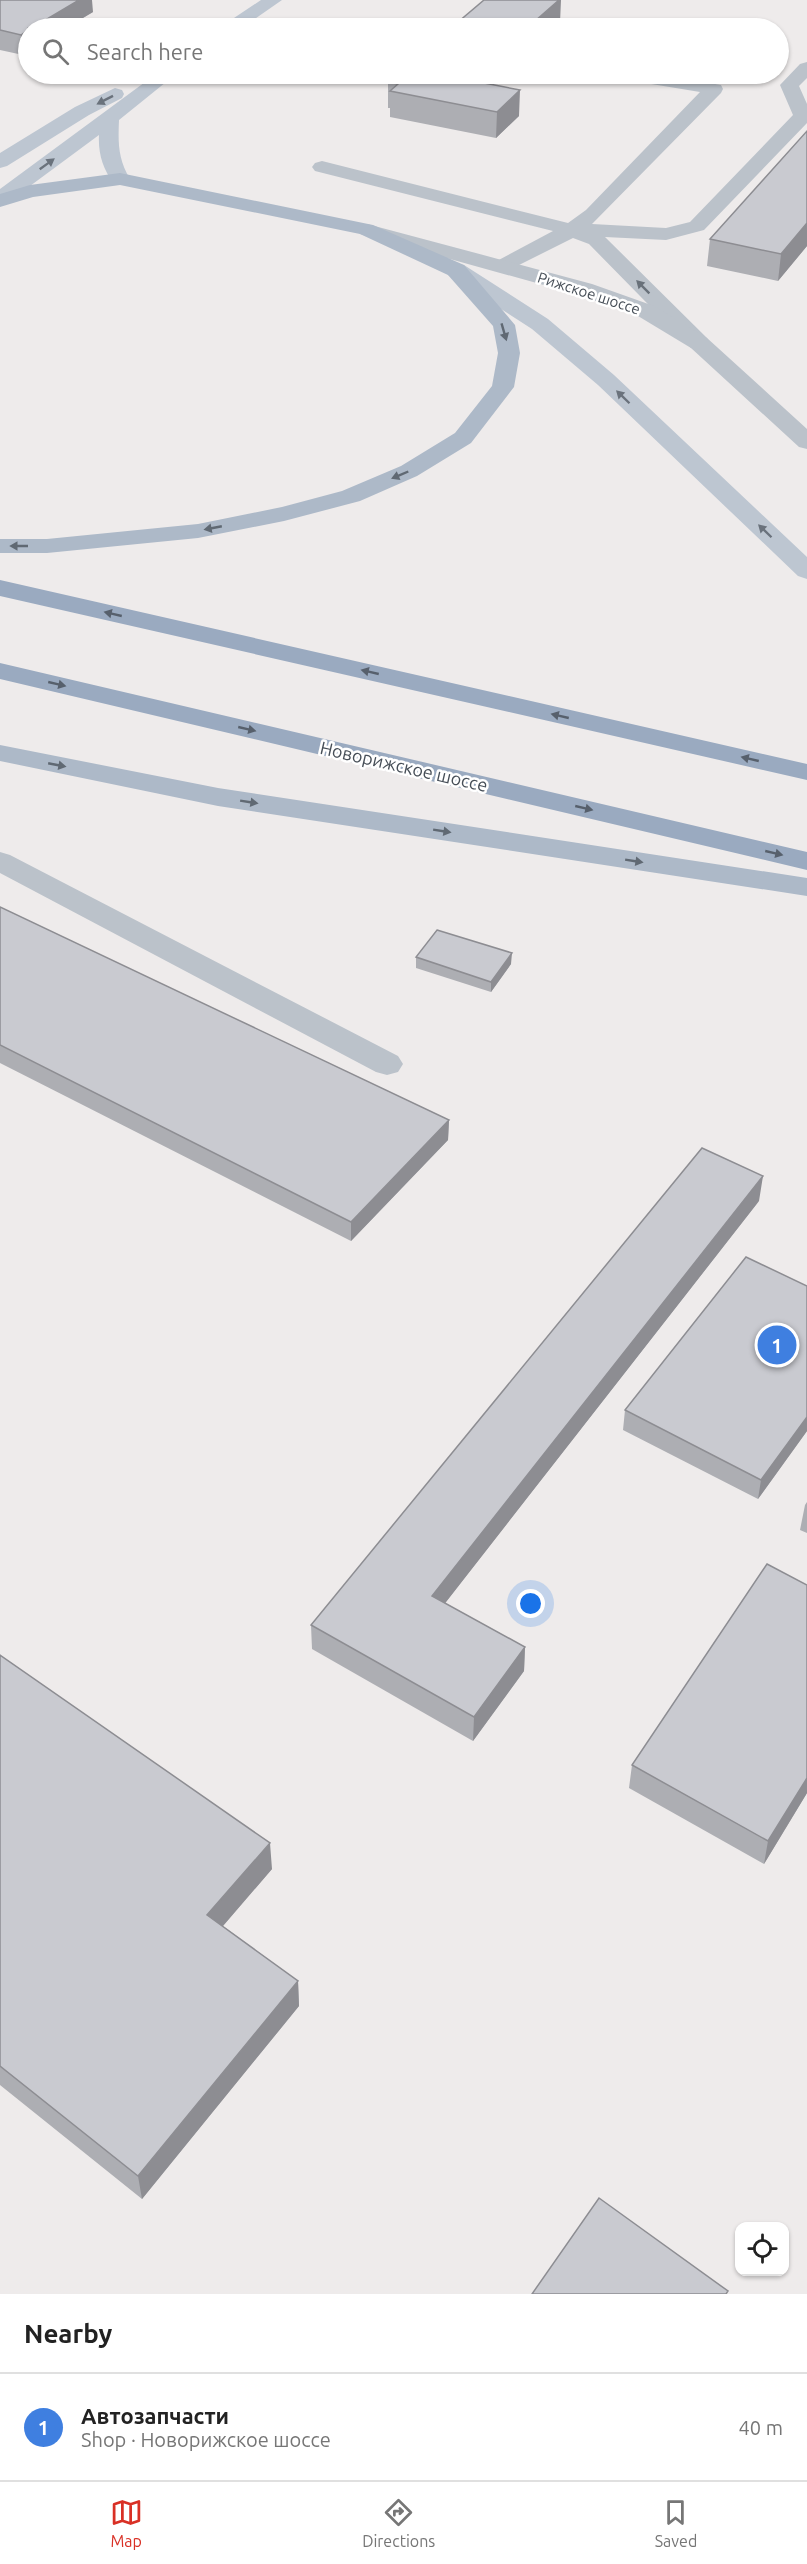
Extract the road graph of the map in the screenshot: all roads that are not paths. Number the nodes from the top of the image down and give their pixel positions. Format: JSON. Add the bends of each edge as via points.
{"nodes":[{"id":1,"x":273,"y":0,"type":"edge"},
{"id":2,"x":246,"y":18,"type":"edge"},
{"id":3,"x":807,"y":68,"type":"edge"},
{"id":4,"x":137,"y":84,"type":"edge"},
{"id":5,"x":154,"y":84,"type":"edge"},
{"id":6,"x":685,"y":84,"type":"edge"},
{"id":7,"x":110,"y":118,"type":"junction"},
{"id":8,"x":0,"y":162,"type":"edge"},
{"id":9,"x":322,"y":167,"type":"dead end"},
{"id":10,"x":120,"y":179,"type":"junction"},
{"id":11,"x":0,"y":200,"type":"edge"},
{"id":12,"x":366,"y":229,"type":"junction"},
{"id":13,"x":572,"y":230,"type":"junction"},
{"id":14,"x":502,"y":266,"type":"junction"},
{"id":15,"x":456,"y":270,"type":"junction"},
{"id":16,"x":699,"y":343,"type":"junction"},
{"id":17,"x":807,"y":442,"type":"edge"},
{"id":18,"x":0,"y":546,"type":"edge"},
{"id":19,"x":807,"y":571,"type":"edge"},
{"id":20,"x":0,"y":588,"type":"edge"},
{"id":21,"x":0,"y":671,"type":"edge"},
{"id":22,"x":0,"y":753,"type":"edge"},
{"id":23,"x":807,"y":772,"type":"edge"},
{"id":24,"x":0,"y":861,"type":"edge"},
{"id":25,"x":807,"y":861,"type":"edge"},
{"id":26,"x":807,"y":887,"type":"edge"},
{"id":27,"x":387,"y":1064,"type":"dead end"}],
"edges":[{"from":1,"to":2,"type":"main road"},
{"from":3,"to":13,"type":"street","via":[[789,85],[803,117],[697,226],[666,234]]},
{"from":4,"to":8,"type":"main road","one_way":true,"via":[[82,111]]},
{"from":5,"to":7,"type":"main road"},
{"from":6,"to":13,"type":"street","via":[[714,89],[593,214]]},
{"from":7,"to":10,"type":"main road","via":[[110,163]]},
{"from":11,"to":7,"type":"main road","one_way":true},
{"from":9,"to":13,"type":"street"},
{"from":10,"to":11,"type":"main road","via":[[30,191]]},
{"from":10,"to":12,"type":"main road"},
{"from":12,"to":14,"type":"street","name":"Рижское шоссе"},
{"from":12,"to":15,"type":"main road"},
{"from":13,"to":14,"type":"street"},
{"from":16,"to":13,"type":"street","one_way":true,"via":[[596,240]]},
{"from":14,"to":16,"type":"street","name":"Рижское шоссе","via":[[646,311]]},
{"from":15,"to":18,"type":"main road","one_way":true,"via":[[504,326],[509,353],[503,387],[463,438],[409,471],[351,496],[198,531],[47,546]]},
{"from":19,"to":15,"type":"main road","one_way":true,"via":[[606,380],[540,324]]},
{"from":16,"to":17,"type":"street","name":"Рижское шоссе"},
{"from":23,"to":20,"type":"highway","one_way":true},
{"from":21,"to":25,"type":"highway","name":"Новорижское шоссе","one_way":true},
{"from":22,"to":26,"type":"main road","one_way":true,"via":[[218,797]]},
{"from":24,"to":27,"type":"street"}]}
